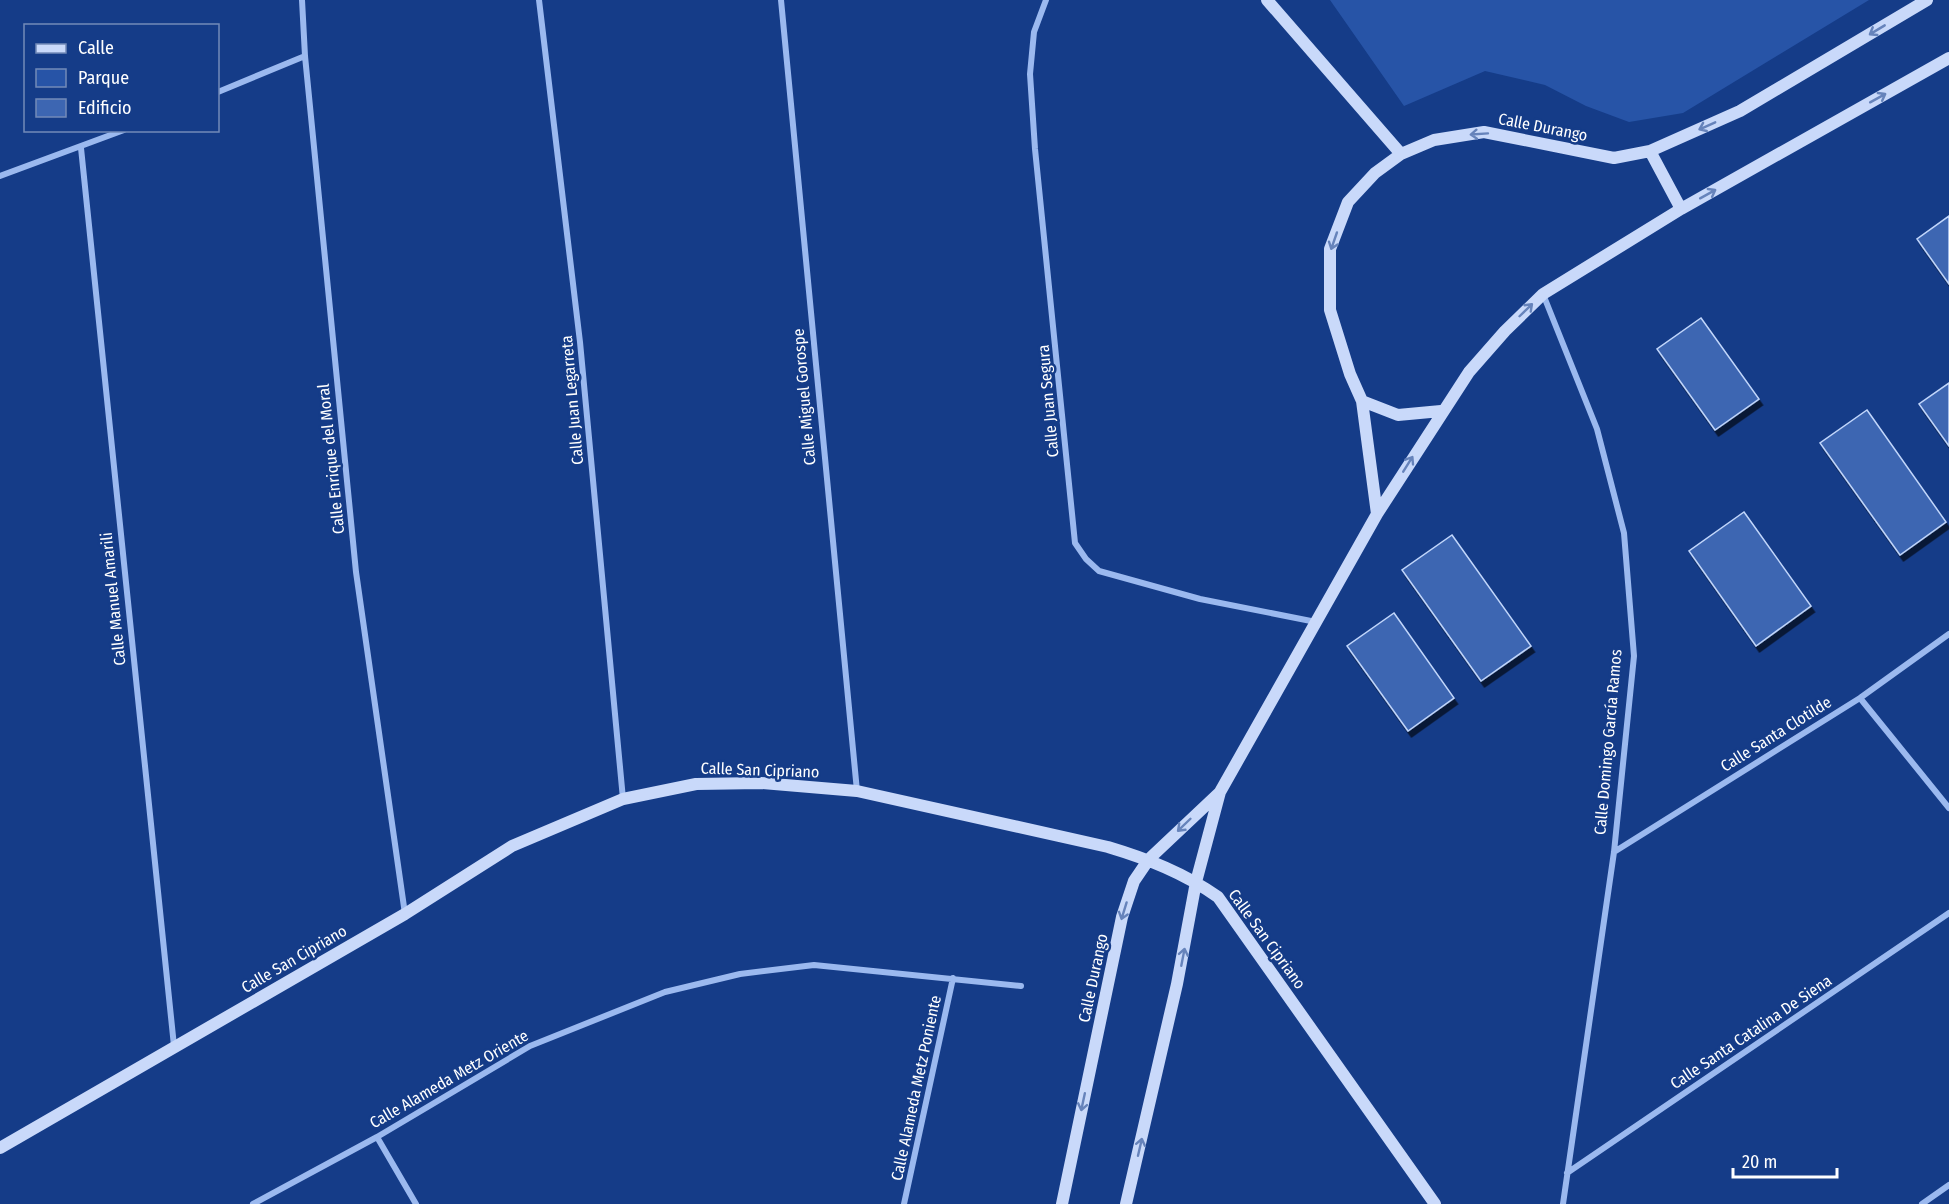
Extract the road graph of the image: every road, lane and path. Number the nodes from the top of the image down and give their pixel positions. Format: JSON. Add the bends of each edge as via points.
{"nodes":[{"id":1,"x":302,"y":0,"type":"edge"},
{"id":2,"x":539,"y":0,"type":"edge"},
{"id":3,"x":781,"y":0,"type":"edge"},
{"id":4,"x":1046,"y":0,"type":"edge"},
{"id":5,"x":1268,"y":0,"type":"edge"},
{"id":6,"x":1927,"y":0,"type":"edge"},
{"id":7,"x":305,"y":56,"type":"junction"},
{"id":8,"x":1949,"y":58,"type":"edge"},
{"id":9,"x":219,"y":92,"type":"edge"},
{"id":10,"x":119,"y":132,"type":"edge"},
{"id":11,"x":81,"y":148,"type":"junction"},
{"id":12,"x":1650,"y":151,"type":"junction"},
{"id":13,"x":1401,"y":154,"type":"junction"},
{"id":14,"x":0,"y":176,"type":"edge"},
{"id":15,"x":1681,"y":209,"type":"junction"},
{"id":16,"x":1543,"y":294,"type":"junction"},
{"id":17,"x":1362,"y":401,"type":"junction"},
{"id":18,"x":1441,"y":411,"type":"junction"},
{"id":19,"x":1377,"y":514,"type":"junction"},
{"id":20,"x":1316,"y":622,"type":"junction"},
{"id":21,"x":1949,"y":634,"type":"edge"},
{"id":22,"x":1860,"y":698,"type":"junction"},
{"id":23,"x":857,"y":791,"type":"junction"},
{"id":24,"x":1220,"y":792,"type":"junction"},
{"id":25,"x":623,"y":799,"type":"junction"},
{"id":26,"x":1949,"y":808,"type":"edge"},
{"id":27,"x":1614,"y":852,"type":"junction"},
{"id":28,"x":1149,"y":859,"type":"junction"},
{"id":29,"x":1196,"y":882,"type":"junction"},
{"id":30,"x":1949,"y":913,"type":"edge"},
{"id":31,"x":405,"y":914,"type":"junction"},
{"id":32,"x":953,"y":978,"type":"junction"},
{"id":33,"x":1021,"y":986,"type":"dead end"},
{"id":34,"x":174,"y":1046,"type":"junction"},
{"id":35,"x":377,"y":1137,"type":"junction"},
{"id":36,"x":0,"y":1148,"type":"edge"},
{"id":37,"x":1567,"y":1173,"type":"junction"},
{"id":38,"x":1949,"y":1185,"type":"edge"},
{"id":39,"x":253,"y":1204,"type":"edge"},
{"id":40,"x":416,"y":1204,"type":"edge"},
{"id":41,"x":904,"y":1204,"type":"edge"},
{"id":42,"x":1062,"y":1204,"type":"edge"},
{"id":43,"x":1126,"y":1204,"type":"edge"},
{"id":44,"x":1435,"y":1204,"type":"edge"},
{"id":45,"x":1563,"y":1204,"type":"edge"},
{"id":46,"x":1922,"y":1204,"type":"edge"}],
"edges":[{"from":1,"to":7,"type":"street","name":"Calle Enrique del Moral"},
{"from":2,"to":25,"type":"street","name":"Calle Juan Legarreta","via":[[580,342]]},
{"from":3,"to":23,"type":"street","name":"Calle Miguel Gorospe"},
{"from":4,"to":20,"type":"street","name":"Calle Juan Segura","via":[[1034,32],[1030,74],[1076,543],[1099,571],[1200,599]]},
{"from":5,"to":13,"type":"main road"},
{"from":6,"to":12,"type":"main road","name":"Calle Durango","one_way":true,"via":[[1740,111]]},
{"from":7,"to":9,"type":"street"},
{"from":7,"to":31,"type":"street","name":"Calle Enrique del Moral","via":[[356,572]]},
{"from":15,"to":8,"type":"main road","name":"Calle Durango","one_way":true},
{"from":10,"to":11,"type":"street"},
{"from":11,"to":14,"type":"street"},
{"from":11,"to":34,"type":"street","name":"Calle Manuel Amarili"},
{"from":12,"to":13,"type":"main road","name":"Calle Durango","one_way":true,"via":[[1614,158],[1484,132],[1434,140]]},
{"from":12,"to":15,"type":"main road"},
{"from":13,"to":17,"type":"main road","name":"Calle Durango","one_way":true,"via":[[1348,202],[1330,249],[1330,310]]},
{"from":15,"to":16,"type":"main road","name":"Calle Durango"},
{"from":18,"to":16,"type":"main road","name":"Calle Durango","one_way":true,"via":[[1483,355]]},
{"from":16,"to":27,"type":"street","name":"Calle Domingo García Ramos","via":[[1597,429],[1624,533],[1634,656]]},
{"from":17,"to":18,"type":"main road","via":[[1398,415]]},
{"from":17,"to":19,"type":"main road","name":"Calle Durango"},
{"from":19,"to":18,"type":"main road","name":"Calle Durango","one_way":true},
{"from":19,"to":20,"type":"main road","name":"Calle Durango"},
{"from":20,"to":24,"type":"main road","name":"Calle Durango"},
{"from":21,"to":22,"type":"street","name":"Calle Santa Clotilde"},
{"from":22,"to":26,"type":"street"},
{"from":22,"to":27,"type":"street","name":"Calle Santa Clotilde"},
{"from":23,"to":25,"type":"main road","name":"Calle San Cipriano","via":[[761,783],[696,784]]},
{"from":23,"to":28,"type":"main road","name":"Calle San Cipriano"},
{"from":24,"to":28,"type":"main road","name":"Calle Durango","one_way":true},
{"from":24,"to":29,"type":"main road","name":"Calle Durango"},
{"from":25,"to":31,"type":"main road","name":"Calle San Cipriano","via":[[512,846]]},
{"from":27,"to":37,"type":"street","name":"Calle Domingo García Ramos"},
{"from":28,"to":29,"type":"main road","name":"Calle San Cipriano"},
{"from":28,"to":42,"type":"main road","name":"Calle Durango","one_way":true,"via":[[1134,881],[1122,917]]},
{"from":43,"to":29,"type":"main road","name":"Calle Durango","one_way":true,"via":[[1177,984]]},
{"from":29,"to":44,"type":"main road","name":"Calle San Cipriano","via":[[1218,897]]},
{"from":30,"to":37,"type":"street","name":"Calle Santa Catalina De Siena"},
{"from":31,"to":34,"type":"main road","name":"Calle San Cipriano"},
{"from":32,"to":33,"type":"street","name":"Calle Alameda Metz Oriente"},
{"from":32,"to":35,"type":"street","name":"Calle Alameda Metz Oriente","via":[[814,965],[740,974],[665,992],[530,1046]]},
{"from":32,"to":41,"type":"street","name":"Calle Alameda Metz Poniente"},
{"from":34,"to":36,"type":"main road","name":"Calle San Cipriano"},
{"from":35,"to":39,"type":"street","name":"Calle Alameda Metz Oriente"},
{"from":35,"to":40,"type":"street"},
{"from":37,"to":45,"type":"street","name":"Calle Domingo García Ramos"},
{"from":38,"to":46,"type":"street"}]}
